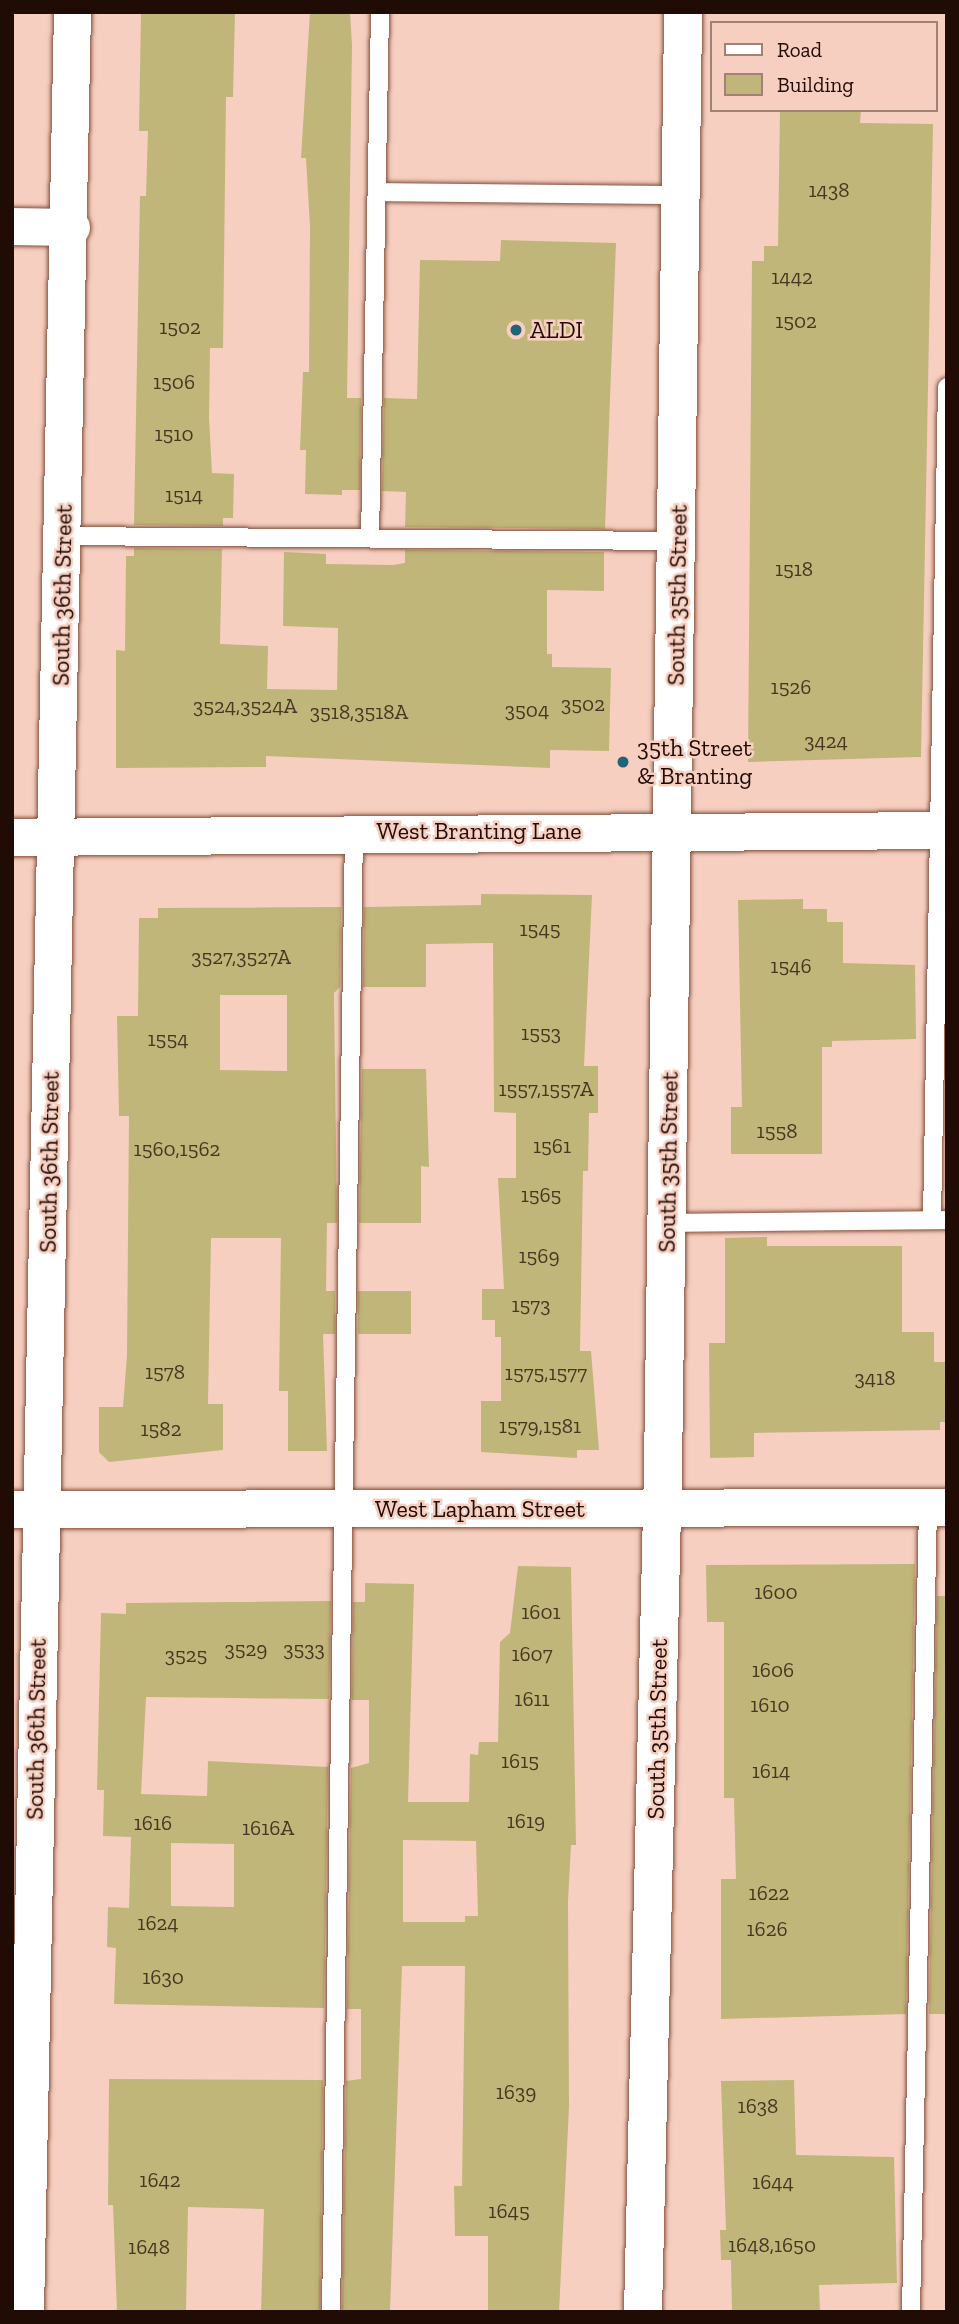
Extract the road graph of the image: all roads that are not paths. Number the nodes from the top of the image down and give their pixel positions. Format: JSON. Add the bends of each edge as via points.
{"nodes":[{"id":1,"x":72,"y":12,"type":"edge"},
{"id":2,"x":380,"y":12,"type":"edge"},
{"id":3,"x":683,"y":12,"type":"edge"},
{"id":4,"x":377,"y":192,"type":"junction"},
{"id":5,"x":681,"y":195,"type":"junction"},
{"id":6,"x":12,"y":226,"type":"edge"},
{"id":7,"x":71,"y":227,"type":"junction"},
{"id":8,"x":947,"y":387,"type":"edge"},
{"id":9,"x":64,"y":536,"type":"junction"},
{"id":10,"x":370,"y":538,"type":"junction"},
{"id":11,"x":678,"y":541,"type":"junction"},
{"id":12,"x":674,"y":829,"type":"junction"},
{"id":13,"x":945,"y":830,"type":"edge"},
{"id":14,"x":354,"y":832,"type":"junction"},
{"id":15,"x":12,"y":837,"type":"edge"},
{"id":16,"x":57,"y":837,"type":"junction"},
{"id":17,"x":939,"y":1220,"type":"edge"},
{"id":18,"x":667,"y":1223,"type":"junction"},
{"id":19,"x":937,"y":1507,"type":"edge"},
{"id":20,"x":26,"y":1508,"type":"edge"},
{"id":21,"x":340,"y":1508,"type":"junction"},
{"id":22,"x":662,"y":1511,"type":"junction"},
{"id":23,"x":21,"y":2042,"type":"edge"},
{"id":24,"x":25,"y":2312,"type":"edge"},
{"id":25,"x":331,"y":2312,"type":"edge"},
{"id":26,"x":643,"y":2312,"type":"edge"},
{"id":27,"x":911,"y":2312,"type":"edge"}],
"edges":[{"from":1,"to":7,"type":"street","name":"South 36th Street"},
{"from":2,"to":4,"type":"lane"},
{"from":3,"to":5,"type":"main road","name":"South 35th Street"},
{"from":4,"to":5,"type":"lane"},
{"from":4,"to":10,"type":"lane"},
{"from":5,"to":11,"type":"main road","name":"South 35th Street"},
{"from":6,"to":7,"type":"street"},
{"from":7,"to":9,"type":"street","name":"South 36th Street"},
{"from":8,"to":13,"type":"lane"},
{"from":9,"to":10,"type":"lane"},
{"from":9,"to":16,"type":"street","name":"South 36th Street"},
{"from":10,"to":11,"type":"lane"},
{"from":11,"to":12,"type":"main road","name":"South 35th Street"},
{"from":12,"to":13,"type":"street","name":"West Branting Lane"},
{"from":12,"to":14,"type":"street","name":"West Branting Lane"},
{"from":12,"to":18,"type":"main road","name":"South 35th Street"},
{"from":13,"to":17,"type":"lane"},
{"from":14,"to":16,"type":"street","name":"West Branting Lane"},
{"from":14,"to":21,"type":"lane"},
{"from":15,"to":16,"type":"street","name":"West Branting Lane"},
{"from":16,"to":20,"type":"street","name":"South 36th Street"},
{"from":17,"to":18,"type":"lane"},
{"from":18,"to":22,"type":"main road","name":"South 35th Street"},
{"from":19,"to":22,"type":"street","name":"West Lapham Street"},
{"from":19,"to":27,"type":"lane"},
{"from":20,"to":21,"type":"street","name":"West Lapham Street"},
{"from":20,"to":23,"type":"street","name":"South 36th Street"},
{"from":21,"to":22,"type":"street","name":"West Lapham Street"},
{"from":21,"to":25,"type":"lane"},
{"from":22,"to":26,"type":"main road","name":"South 35th Street"},
{"from":23,"to":24,"type":"street","name":"South 36th Street"}]}
